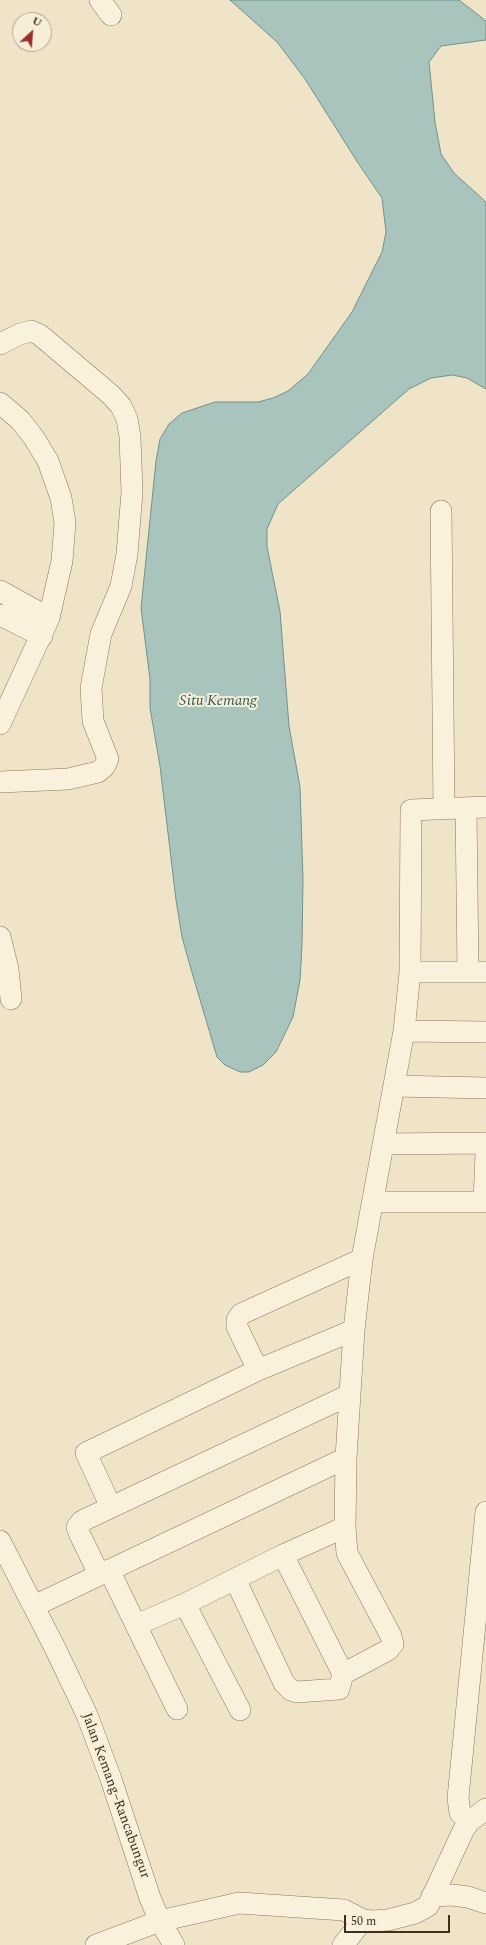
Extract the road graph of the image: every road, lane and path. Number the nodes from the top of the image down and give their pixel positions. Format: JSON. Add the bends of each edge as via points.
{"nodes":[{"id":1,"x":0,"y":344,"type":"edge"},
{"id":2,"x":0,"y":403,"type":"edge"},
{"id":3,"x":441,"y":511,"type":"dead end"},
{"id":4,"x":0,"y":591,"type":"edge"},
{"id":5,"x":0,"y":615,"type":"edge"},
{"id":6,"x":46,"y":627,"type":"junction"},
{"id":7,"x":0,"y":724,"type":"edge"},
{"id":8,"x":0,"y":782,"type":"edge"},
{"id":9,"x":476,"y":808,"type":"edge"},
{"id":10,"x":444,"y":809,"type":"junction"},
{"id":11,"x":0,"y":937,"type":"edge"},
{"id":12,"x":410,"y":972,"type":"junction"},
{"id":13,"x":477,"y":972,"type":"edge"},
{"id":14,"x":11,"y":999,"type":"dead end"},
{"id":15,"x":404,"y":1031,"type":"junction"},
{"id":16,"x":486,"y":1032,"type":"edge"},
{"id":17,"x":394,"y":1086,"type":"junction"},
{"id":18,"x":486,"y":1088,"type":"edge"},
{"id":19,"x":486,"y":1143,"type":"edge"},
{"id":20,"x":384,"y":1144,"type":"junction"},
{"id":21,"x":486,"y":1154,"type":"edge"},
{"id":22,"x":373,"y":1202,"type":"junction"},
{"id":23,"x":362,"y":1259,"type":"junction"},
{"id":24,"x":354,"y":1330,"type":"junction"},
{"id":25,"x":258,"y":1370,"type":"junction"},
{"id":26,"x":349,"y":1395,"type":"junction"},
{"id":27,"x":346,"y":1458,"type":"junction"},
{"id":28,"x":111,"y":1507,"type":"junction"},
{"id":29,"x":486,"y":1512,"type":"edge"},
{"id":30,"x":345,"y":1527,"type":"junction"},
{"id":31,"x":0,"y":1541,"type":"edge"},
{"id":32,"x":283,"y":1555,"type":"junction"},
{"id":33,"x":104,"y":1572,"type":"junction"},
{"id":34,"x":483,"y":1577,"type":"edge"},
{"id":35,"x":235,"y":1579,"type":"junction"},
{"id":36,"x":185,"y":1604,"type":"junction"},
{"id":37,"x":34,"y":1606,"type":"junction"},
{"id":38,"x":136,"y":1625,"type":"junction"},
{"id":39,"x":343,"y":1674,"type":"junction"},
{"id":40,"x":177,"y":1709,"type":"dead end"},
{"id":41,"x":240,"y":1710,"type":"dead end"},
{"id":42,"x":478,"y":1815,"type":"edge"},
{"id":43,"x":432,"y":1896,"type":"junction"},
{"id":44,"x":486,"y":1903,"type":"edge"},
{"id":45,"x":364,"y":1920,"type":"junction"},
{"id":46,"x":160,"y":1922,"type":"junction"},
{"id":47,"x":96,"y":1945,"type":"edge"},
{"id":48,"x":174,"y":1945,"type":"edge"},
{"id":49,"x":343,"y":1945,"type":"edge"}],
"edges":[{"from":1,"to":8,"type":"street","via":[[31,331],[40,335],[121,406],[127,419],[130,437],[132,492],[121,586],[101,634],[91,688],[93,721],[108,759],[98,772],[68,779]]},
{"from":2,"to":6,"type":"street","via":[[20,420],[34,438],[48,461],[61,498],[65,524],[64,548]]},
{"from":3,"to":10,"type":"street"},
{"from":4,"to":6,"type":"street"},
{"from":5,"to":6,"type":"street"},
{"from":6,"to":7,"type":"street"},
{"from":9,"to":10,"type":"street"},
{"from":9,"to":13,"type":"street"},
{"from":10,"to":12,"type":"street","via":[[411,810]]},
{"from":11,"to":14,"type":"street","via":[[8,969]]},
{"from":12,"to":13,"type":"street"},
{"from":12,"to":15,"type":"street"},
{"from":15,"to":16,"type":"street"},
{"from":15,"to":17,"type":"street"},
{"from":17,"to":18,"type":"street"},
{"from":17,"to":20,"type":"street"},
{"from":19,"to":20,"type":"street"},
{"from":20,"to":22,"type":"street"},
{"from":21,"to":22,"type":"street","via":[[484,1202]]},
{"from":22,"to":23,"type":"street"},
{"from":23,"to":24,"type":"street"},
{"from":23,"to":25,"type":"street","via":[[241,1314],[237,1320],[237,1327]]},
{"from":24,"to":25,"type":"street"},
{"from":24,"to":26,"type":"street"},
{"from":25,"to":28,"type":"street","via":[[86,1453]]},
{"from":26,"to":27,"type":"street"},
{"from":26,"to":28,"type":"street"},
{"from":27,"to":30,"type":"street"},
{"from":27,"to":33,"type":"street"},
{"from":28,"to":33,"type":"street","via":[[89,1516],[78,1527]]},
{"from":29,"to":34,"type":"street"},
{"from":30,"to":32,"type":"street"},
{"from":30,"to":39,"type":"street","via":[[347,1553],[391,1636],[392,1644],[388,1650]]},
{"from":31,"to":37,"type":"street","name":"Jalan Kemang–Rancabungur"},
{"from":32,"to":35,"type":"street"},
{"from":32,"to":39,"type":"street"},
{"from":33,"to":37,"type":"street"},
{"from":33,"to":38,"type":"street"},
{"from":34,"to":42,"type":"street","via":[[458,1798],[460,1813]]},
{"from":35,"to":36,"type":"street"},
{"from":35,"to":39,"type":"street","via":[[284,1682],[291,1690],[297,1692],[338,1689]]},
{"from":36,"to":38,"type":"street"},
{"from":36,"to":41,"type":"street"},
{"from":37,"to":46,"type":"street","name":"Jalan Kemang–Rancabungur","via":[[87,1715]]},
{"from":38,"to":40,"type":"street"},
{"from":42,"to":43,"type":"street","via":[[464,1829]]},
{"from":43,"to":44,"type":"street","via":[[468,1896]]},
{"from":43,"to":45,"type":"street","via":[[428,1906],[415,1913],[388,1920]]},
{"from":45,"to":46,"type":"street","via":[[344,1910],[239,1903]]},
{"from":45,"to":49,"type":"street"},
{"from":46,"to":47,"type":"street"},
{"from":46,"to":48,"type":"street","name":"Jalan Kemang–Rancabungur"}]}
